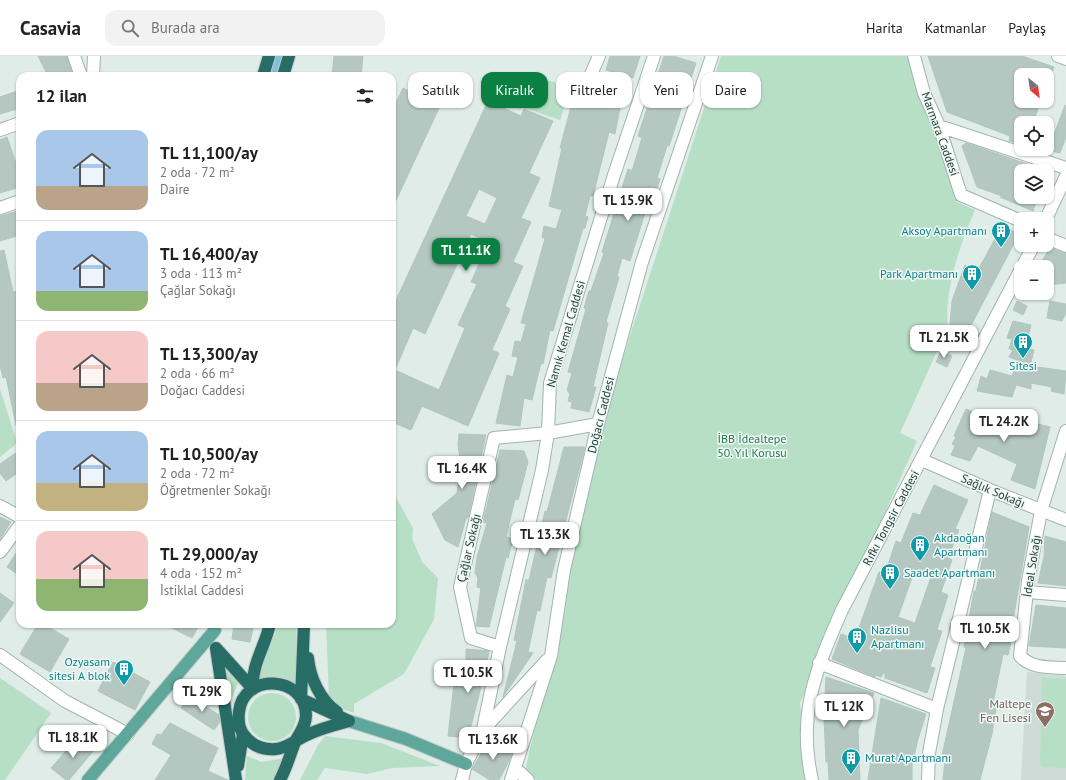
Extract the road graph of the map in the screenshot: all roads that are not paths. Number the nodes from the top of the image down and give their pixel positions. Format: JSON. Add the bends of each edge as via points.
{"nodes":[{"id":1,"x":74,"y":56,"type":"edge"},
{"id":2,"x":94,"y":56,"type":"edge"},
{"id":3,"x":269,"y":56,"type":"edge"},
{"id":4,"x":289,"y":56,"type":"edge"},
{"id":5,"x":599,"y":56,"type":"edge"},
{"id":6,"x":654,"y":56,"type":"edge"},
{"id":7,"x":712,"y":56,"type":"edge"},
{"id":8,"x":914,"y":56,"type":"edge"},
{"id":9,"x":1058,"y":56,"type":"edge"},
{"id":10,"x":1066,"y":59,"type":"edge"},
{"id":11,"x":80,"y":72,"type":"edge"},
{"id":12,"x":93,"y":72,"type":"edge"},
{"id":13,"x":264,"y":72,"type":"edge"},
{"id":14,"x":284,"y":72,"type":"edge"},
{"id":15,"x":592,"y":72,"type":"edge"},
{"id":16,"x":16,"y":124,"type":"edge"},
{"id":17,"x":940,"y":126,"type":"junction"},
{"id":18,"x":0,"y":130,"type":"edge"},
{"id":19,"x":1066,"y":168,"type":"edge"},
{"id":20,"x":1066,"y":176,"type":"edge"},
{"id":21,"x":16,"y":202,"type":"edge"},
{"id":22,"x":0,"y":208,"type":"edge"},
{"id":23,"x":1049,"y":212,"type":"edge"},
{"id":24,"x":1014,"y":219,"type":"edge"},
{"id":25,"x":1054,"y":241,"type":"edge"},
{"id":26,"x":1066,"y":246,"type":"edge"},
{"id":27,"x":1014,"y":283,"type":"edge"},
{"id":28,"x":598,"y":424,"type":"junction"},
{"id":29,"x":1066,"y":431,"type":"edge"},
{"id":30,"x":548,"y":433,"type":"junction"},
{"id":31,"x":922,"y":460,"type":"junction"},
{"id":32,"x":990,"y":490,"type":"junction"},
{"id":33,"x":0,"y":506,"type":"edge"},
{"id":34,"x":1041,"y":511,"type":"junction"},
{"id":35,"x":16,"y":516,"type":"edge"},
{"id":36,"x":1066,"y":520,"type":"edge"},
{"id":37,"x":16,"y":530,"type":"edge"},
{"id":38,"x":0,"y":552,"type":"edge"},
{"id":39,"x":1027,"y":592,"type":"junction"},
{"id":40,"x":1066,"y":595,"type":"edge"},
{"id":41,"x":214,"y":628,"type":"edge"},
{"id":42,"x":215,"y":628,"type":"edge"},
{"id":43,"x":269,"y":628,"type":"edge"},
{"id":44,"x":304,"y":628,"type":"edge"},
{"id":45,"x":304,"y":628,"type":"edge"},
{"id":46,"x":500,"y":647,"type":"junction"},
{"id":47,"x":216,"y":648,"type":"junction"},
{"id":48,"x":0,"y":655,"type":"edge"},
{"id":49,"x":551,"y":656,"type":"junction"},
{"id":50,"x":819,"y":663,"type":"junction"},
{"id":51,"x":1066,"y":668,"type":"edge"},
{"id":52,"x":253,"y":689,"type":"junction"},
{"id":53,"x":301,"y":699,"type":"junction"},
{"id":54,"x":937,"y":709,"type":"junction"},
{"id":55,"x":349,"y":721,"type":"junction"},
{"id":56,"x":483,"y":729,"type":"junction"},
{"id":57,"x":128,"y":734,"type":"junction"},
{"id":58,"x":243,"y":734,"type":"junction"},
{"id":59,"x":296,"y":739,"type":"junction"},
{"id":60,"x":466,"y":764,"type":"junction"},
{"id":61,"x":513,"y":774,"type":"edge"},
{"id":62,"x":88,"y":780,"type":"edge"},
{"id":63,"x":236,"y":780,"type":"edge"},
{"id":64,"x":280,"y":780,"type":"edge"},
{"id":65,"x":462,"y":780,"type":"edge"},
{"id":66,"x":528,"y":780,"type":"edge"},
{"id":67,"x":812,"y":780,"type":"edge"},
{"id":68,"x":928,"y":780,"type":"edge"}],
"edges":[{"from":1,"to":11,"type":"street"},
{"from":2,"to":12,"type":"street"},
{"from":3,"to":13,"type":"highway"},
{"from":4,"to":14,"type":"highway"},
{"from":5,"to":15,"type":"street"},
{"from":6,"to":30,"type":"street","name":"Namık Kemal Caddesi","via":[[550,383]]},
{"from":7,"to":28,"type":"street","name":"Doğacı Caddesi","via":[[642,262]]},
{"from":8,"to":17,"type":"street","name":"Marmara Caddesi","via":[[924,94]]},
{"from":9,"to":10,"type":"street"},
{"from":16,"to":18,"type":"street"},
{"from":17,"to":19,"type":"street"},
{"from":17,"to":24,"type":"street","name":"Marmara Caddesi","via":[[961,195]]},
{"from":20,"to":23,"type":"street"},
{"from":21,"to":22,"type":"street"},
{"from":25,"to":26,"type":"street"},
{"from":27,"to":31,"type":"street","name":"Rıfkı Tongsir Caddesi"},
{"from":28,"to":30,"type":"street","name":"Çağlar Sokağı"},
{"from":28,"to":49,"type":"street","name":"Doğacı Caddesi","via":[[564,570]]},
{"from":29,"to":34,"type":"street","name":"İdeal Sokağı"},
{"from":30,"to":46,"type":"street","name":"Namık Kemal Caddesi","via":[[542,470]]},
{"from":30,"to":46,"type":"street","name":"Çağlar Sokağı","via":[[494,438],[460,587],[471,638]]},
{"from":31,"to":32,"type":"street","name":"Sağlık Sokağı"},
{"from":31,"to":50,"type":"street","name":"Rıfkı Tongsir Caddesi","via":[[842,610]]},
{"from":32,"to":34,"type":"street","name":"Sağlık Sokağı"},
{"from":32,"to":54,"type":"street"},
{"from":33,"to":35,"type":"street"},
{"from":34,"to":36,"type":"street","name":"Sağlık Sokağı"},
{"from":34,"to":39,"type":"street","name":"İdeal Sokağı"},
{"from":37,"to":38,"type":"street"},
{"from":39,"to":40,"type":"street"},
{"from":39,"to":51,"type":"street","name":"İdeal Sokağı","via":[[1020,656],[1026,663],[1035,666]]},
{"from":41,"to":57,"type":"main road"},
{"from":42,"to":47,"type":"main road"},
{"from":43,"to":52,"type":"highway","via":[[254,667]]},
{"from":44,"to":53,"type":"highway"},
{"from":45,"to":55,"type":"highway","via":[[309,672],[331,708]]},
{"from":46,"to":56,"type":"street","name":"Namık Kemal Caddesi"},
{"from":47,"to":52,"type":"highway"},
{"from":47,"to":63,"type":"highway"},
{"from":48,"to":57,"type":"street","via":[[65,702]]},
{"from":49,"to":56,"type":"street"},
{"from":49,"to":61,"type":"street","name":"Doğacı Caddesi"},
{"from":50,"to":54,"type":"street"},
{"from":50,"to":67,"type":"street","name":"Rıfkı Tongsir Caddesi","via":[[808,705],[807,758]]},
{"from":52,"to":53,"type":"highway","via":[[261,685],[279,683],[291,689]]},
{"from":52,"to":58,"type":"highway","via":[[242,701],[239,709],[239,722]]},
{"from":53,"to":55,"type":"highway"},
{"from":53,"to":59,"type":"highway","via":[[306,715],[305,724]]},
{"from":54,"to":68,"type":"street","via":[[929,753]]},
{"from":55,"to":59,"type":"highway","via":[[322,728]]},
{"from":55,"to":60,"type":"main road","via":[[406,739]]},
{"from":56,"to":60,"type":"street","name":"Namık Kemal Caddesi"},
{"from":57,"to":62,"type":"main road"},
{"from":58,"to":59,"type":"highway","via":[[250,742],[268,750],[288,746]]},
{"from":58,"to":63,"type":"highway"},
{"from":59,"to":64,"type":"highway"},
{"from":60,"to":65,"type":"street","name":"Namık Kemal Caddesi"},
{"from":61,"to":66,"type":"street"}]}
